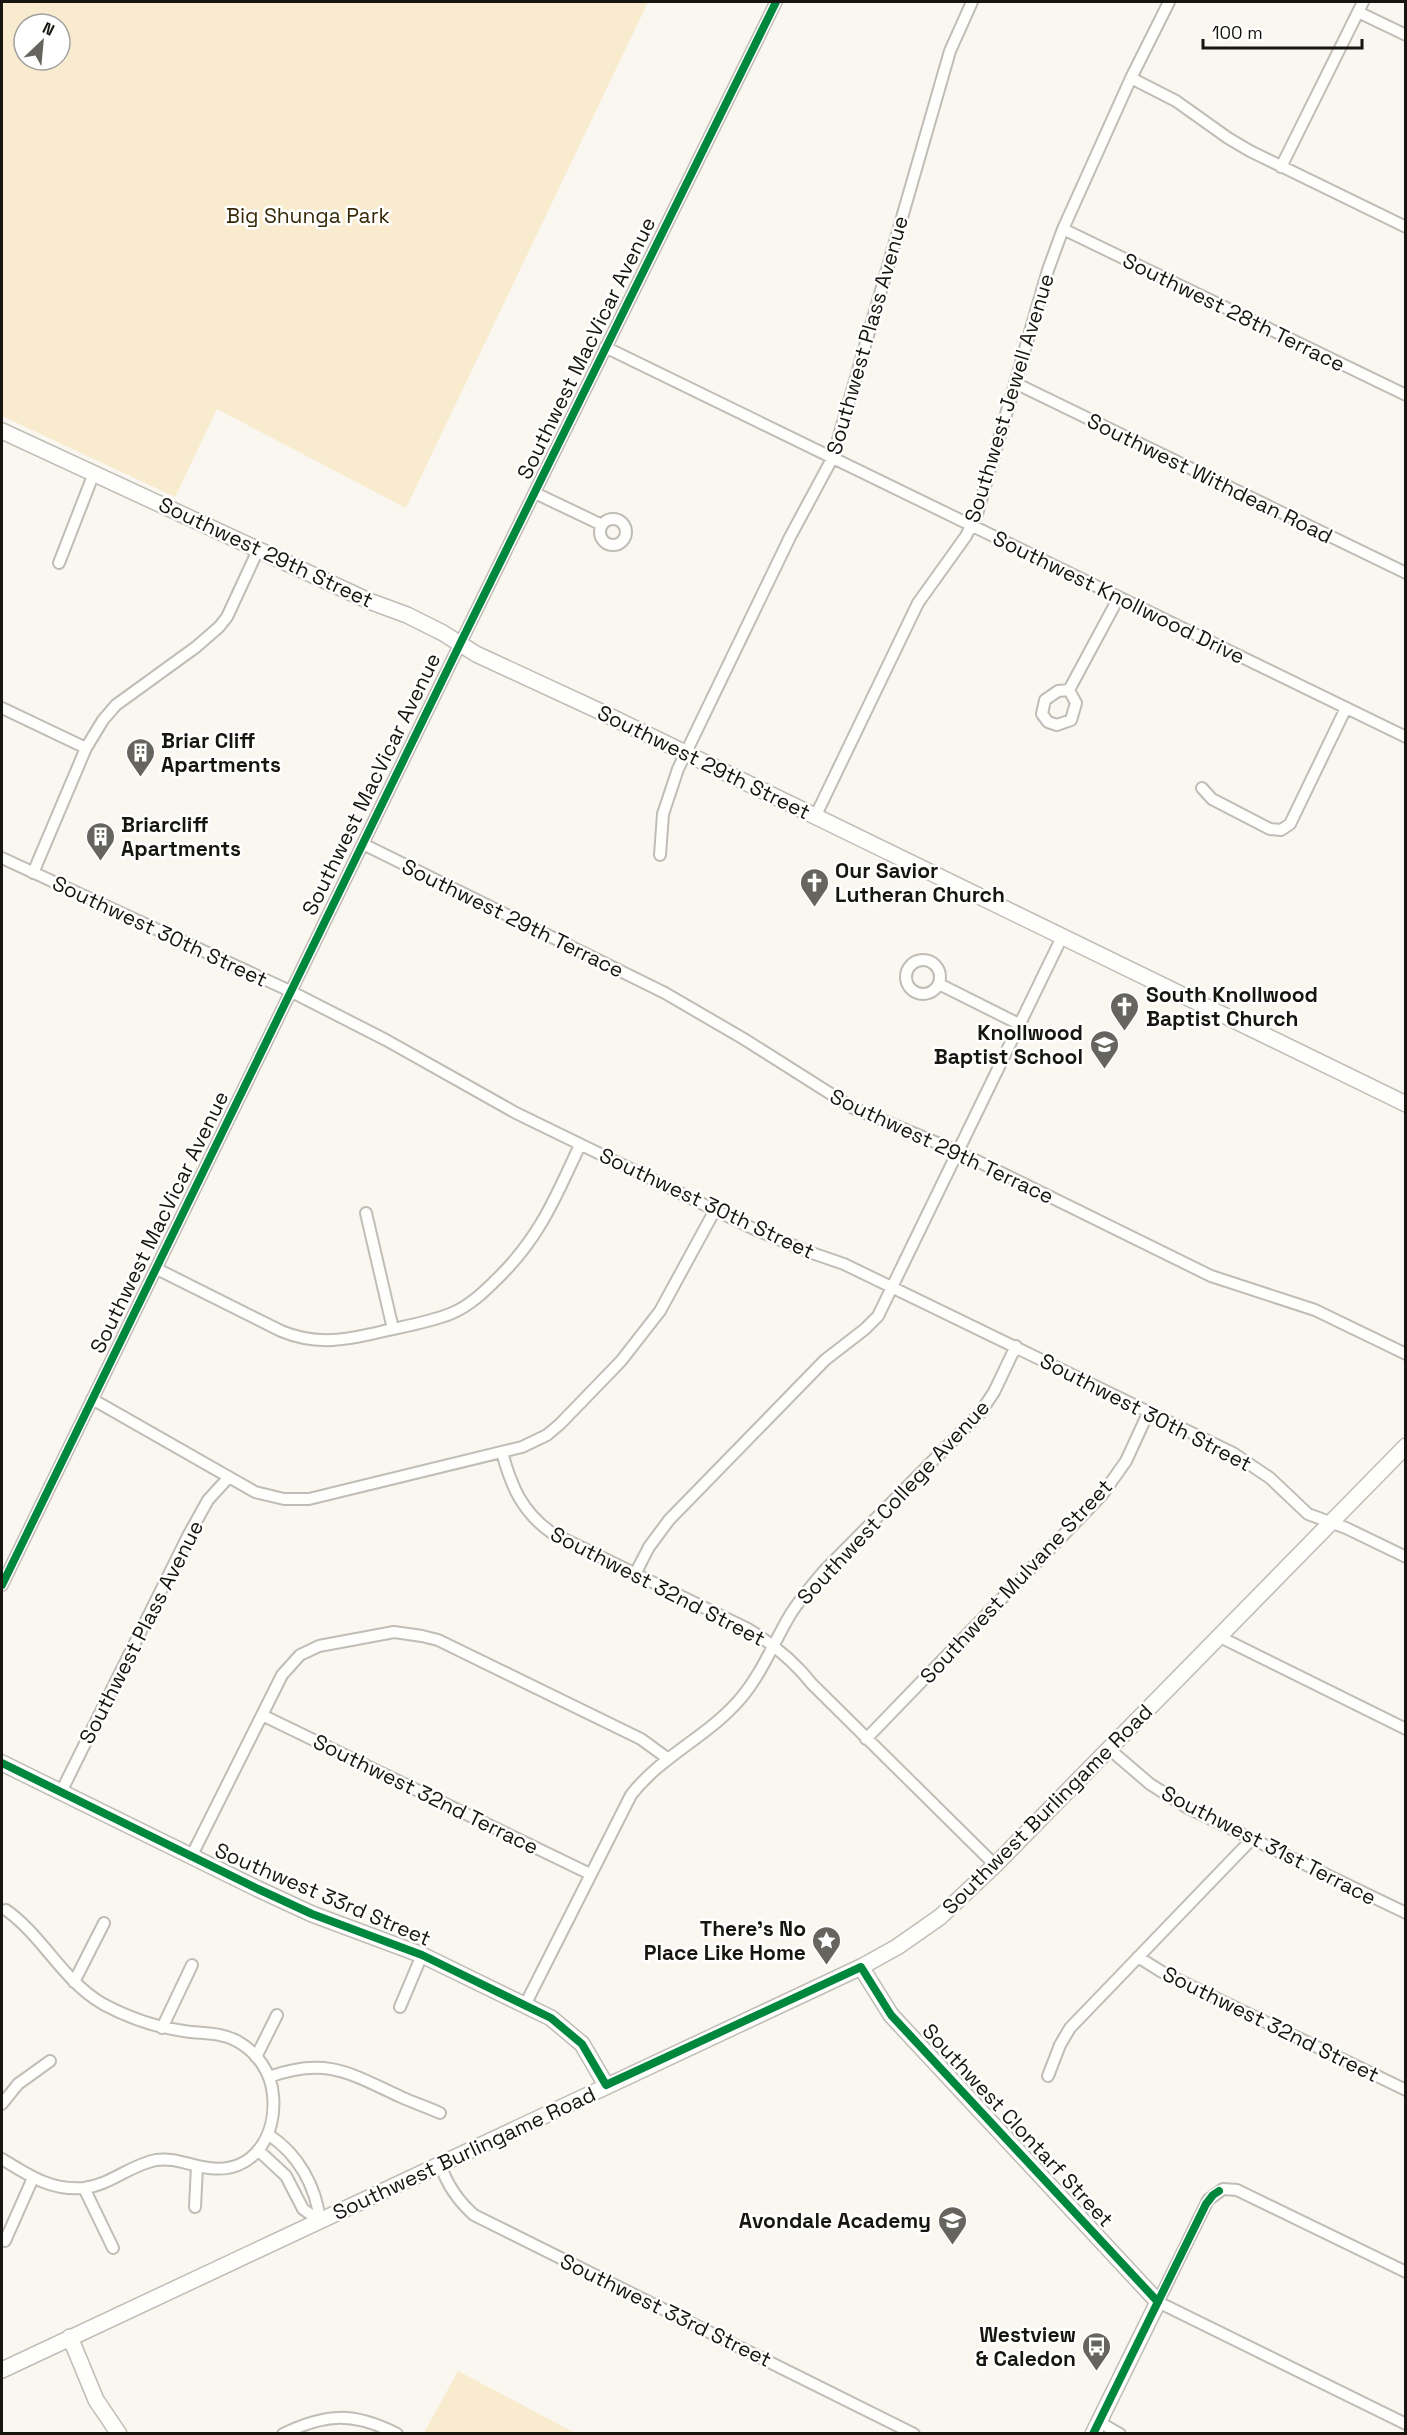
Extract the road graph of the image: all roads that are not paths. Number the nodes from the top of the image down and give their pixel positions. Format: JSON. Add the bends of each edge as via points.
{"nodes":[{"id":1,"x":776,"y":2,"type":"edge"},
{"id":2,"x":972,"y":2,"type":"edge"},
{"id":3,"x":1169,"y":2,"type":"edge"},
{"id":4,"x":1363,"y":2,"type":"edge"},
{"id":5,"x":1358,"y":12,"type":"junction"},
{"id":6,"x":1406,"y":35,"type":"edge"},
{"id":7,"x":1131,"y":78,"type":"junction"},
{"id":8,"x":1281,"y":167,"type":"junction"},
{"id":9,"x":1406,"y":227,"type":"edge"},
{"id":10,"x":1063,"y":230,"type":"junction"},
{"id":11,"x":605,"y":347,"type":"junction"},
{"id":12,"x":1015,"y":383,"type":"junction"},
{"id":13,"x":1406,"y":395,"type":"edge"},
{"id":14,"x":2,"y":430,"type":"edge"},
{"id":15,"x":833,"y":457,"type":"junction"},
{"id":16,"x":93,"y":473,"type":"junction"},
{"id":17,"x":535,"y":493,"type":"junction"},
{"id":18,"x":602,"y":525,"type":"dead end"},
{"id":19,"x":972,"y":525,"type":"junction"},
{"id":20,"x":258,"y":550,"type":"junction"},
{"id":21,"x":59,"y":563,"type":"dead end"},
{"id":22,"x":1406,"y":573,"type":"edge"},
{"id":23,"x":1119,"y":597,"type":"junction"},
{"id":24,"x":460,"y":644,"type":"junction"},
{"id":25,"x":1069,"y":690,"type":"dead end"},
{"id":26,"x":2,"y":708,"type":"edge"},
{"id":27,"x":1346,"y":708,"type":"junction"},
{"id":28,"x":1406,"y":737,"type":"edge"},
{"id":29,"x":86,"y":748,"type":"junction"},
{"id":30,"x":685,"y":753,"type":"junction"},
{"id":31,"x":1203,"y":788,"type":"dead end"},
{"id":32,"x":814,"y":817,"type":"junction"},
{"id":33,"x":363,"y":844,"type":"junction"},
{"id":34,"x":660,"y":855,"type":"dead end"},
{"id":35,"x":2,"y":858,"type":"edge"},
{"id":36,"x":33,"y":873,"type":"junction"},
{"id":37,"x":1062,"y":937,"type":"junction"},
{"id":38,"x":939,"y":984,"type":"dead end"},
{"id":39,"x":290,"y":991,"type":"junction"},
{"id":40,"x":1019,"y":1024,"type":"junction"},
{"id":41,"x":1405,"y":1103,"type":"edge"},
{"id":42,"x":580,"y":1145,"type":"junction"},
{"id":43,"x":959,"y":1152,"type":"junction"},
{"id":44,"x":715,"y":1210,"type":"junction"},
{"id":45,"x":366,"y":1213,"type":"dead end"},
{"id":46,"x":157,"y":1269,"type":"junction"},
{"id":47,"x":893,"y":1287,"type":"junction"},
{"id":48,"x":393,"y":1329,"type":"junction"},
{"id":49,"x":1016,"y":1346,"type":"junction"},
{"id":50,"x":1406,"y":1354,"type":"edge"},
{"id":51,"x":92,"y":1399,"type":"junction"},
{"id":52,"x":1149,"y":1412,"type":"junction"},
{"id":53,"x":1406,"y":1446,"type":"edge"},
{"id":54,"x":502,"y":1452,"type":"junction"},
{"id":55,"x":229,"y":1477,"type":"junction"},
{"id":56,"x":1330,"y":1522,"type":"junction"},
{"id":57,"x":1406,"y":1557,"type":"edge"},
{"id":58,"x":635,"y":1574,"type":"junction"},
{"id":59,"x":2,"y":1585,"type":"edge"},
{"id":60,"x":1218,"y":1636,"type":"junction"},
{"id":61,"x":773,"y":1645,"type":"junction"},
{"id":62,"x":262,"y":1715,"type":"junction"},
{"id":63,"x":1406,"y":1729,"type":"edge"},
{"id":64,"x":866,"y":1738,"type":"junction"},
{"id":65,"x":1108,"y":1748,"type":"junction"},
{"id":66,"x":667,"y":1758,"type":"junction"},
{"id":67,"x":2,"y":1763,"type":"edge"},
{"id":68,"x":61,"y":1792,"type":"junction"},
{"id":69,"x":1252,"y":1839,"type":"junction"},
{"id":70,"x":191,"y":1857,"type":"junction"},
{"id":71,"x":995,"y":1865,"type":"junction"},
{"id":72,"x":590,"y":1874,"type":"junction"},
{"id":73,"x":6,"y":1910,"type":"dead end"},
{"id":74,"x":1406,"y":1913,"type":"edge"},
{"id":75,"x":104,"y":1923,"type":"dead end"},
{"id":76,"x":422,"y":1955,"type":"junction"},
{"id":77,"x":1138,"y":1957,"type":"junction"},
{"id":78,"x":192,"y":1965,"type":"dead end"},
{"id":79,"x":861,"y":1967,"type":"junction"},
{"id":80,"x":74,"y":1982,"type":"junction"},
{"id":81,"x":525,"y":2005,"type":"junction"},
{"id":82,"x":400,"y":2007,"type":"dead end"},
{"id":83,"x":277,"y":2015,"type":"dead end"},
{"id":84,"x":162,"y":2028,"type":"junction"},
{"id":85,"x":256,"y":2056,"type":"junction"},
{"id":86,"x":50,"y":2061,"type":"dead end"},
{"id":87,"x":1048,"y":2076,"type":"dead end"},
{"id":88,"x":269,"y":2077,"type":"junction"},
{"id":89,"x":606,"y":2085,"type":"junction"},
{"id":90,"x":1406,"y":2090,"type":"edge"},
{"id":91,"x":2,"y":2104,"type":"edge"},
{"id":92,"x":440,"y":2113,"type":"dead end"},
{"id":93,"x":269,"y":2134,"type":"junction"},
{"id":94,"x":258,"y":2150,"type":"junction"},
{"id":95,"x":2,"y":2158,"type":"edge"},
{"id":96,"x":440,"y":2164,"type":"junction"},
{"id":97,"x":197,"y":2166,"type":"junction"},
{"id":98,"x":33,"y":2178,"type":"junction"},
{"id":99,"x":84,"y":2188,"type":"junction"},
{"id":100,"x":195,"y":2207,"type":"dead end"},
{"id":101,"x":320,"y":2221,"type":"junction"},
{"id":102,"x":5,"y":2241,"type":"dead end"},
{"id":103,"x":113,"y":2248,"type":"dead end"},
{"id":104,"x":1406,"y":2272,"type":"edge"},
{"id":105,"x":1158,"y":2302,"type":"junction"},
{"id":106,"x":70,"y":2337,"type":"junction"},
{"id":107,"x":2,"y":2370,"type":"edge"},
{"id":108,"x":1406,"y":2424,"type":"edge"},
{"id":109,"x":1096,"y":2428,"type":"edge"},
{"id":110,"x":119,"y":2433,"type":"edge"},
{"id":111,"x":283,"y":2433,"type":"edge"},
{"id":112,"x":397,"y":2433,"type":"edge"},
{"id":113,"x":914,"y":2433,"type":"edge"},
{"id":114,"x":1120,"y":2433,"type":"edge"}],
"edges":[{"from":1,"to":11,"type":"street","name":"Southwest MacVicar Avenue"},
{"from":2,"to":15,"type":"street","name":"Southwest Plass Avenue","via":[[950,51]]},
{"from":3,"to":7,"type":"street","name":"Southwest Jewell Avenue"},
{"from":4,"to":5,"type":"street"},
{"from":5,"to":6,"type":"street"},
{"from":5,"to":8,"type":"street"},
{"from":7,"to":8,"type":"street","via":[[1176,101],[1228,138]]},
{"from":7,"to":10,"type":"street","name":"Southwest Jewell Avenue"},
{"from":8,"to":9,"type":"street"},
{"from":10,"to":12,"type":"street","name":"Southwest Jewell Avenue"},
{"from":10,"to":13,"type":"street","name":"Southwest 28th Terrace"},
{"from":11,"to":15,"type":"street","name":"Southwest Knollwood Drive"},
{"from":11,"to":17,"type":"street","name":"Southwest MacVicar Avenue"},
{"from":12,"to":19,"type":"street","name":"Southwest Jewell Avenue"},
{"from":12,"to":22,"type":"street","name":"Southwest Withdean Road"},
{"from":14,"to":16,"type":"main road","name":"Southwest 29th Street"},
{"from":15,"to":19,"type":"street","name":"Southwest Knollwood Drive"},
{"from":15,"to":30,"type":"street","name":"Southwest Plass Avenue"},
{"from":16,"to":20,"type":"main road","name":"Southwest 29th Street"},
{"from":16,"to":21,"type":"street"},
{"from":17,"to":18,"type":"street"},
{"from":17,"to":24,"type":"street","name":"Southwest MacVicar Avenue"},
{"from":19,"to":23,"type":"street","name":"Southwest Knollwood Drive"},
{"from":19,"to":32,"type":"street","name":"Southwest Jewell Avenue","via":[[918,603]]},
{"from":20,"to":24,"type":"main road","name":"Southwest 29th Street","via":[[407,615]]},
{"from":20,"to":29,"type":"street","via":[[219,627],[116,705]]},
{"from":23,"to":25,"type":"street"},
{"from":23,"to":27,"type":"street","name":"Southwest Knollwood Drive"},
{"from":24,"to":30,"type":"main road","name":"Southwest 29th Street"},
{"from":24,"to":33,"type":"street","name":"Southwest MacVicar Avenue"},
{"from":26,"to":29,"type":"street"},
{"from":27,"to":28,"type":"street","name":"Southwest Knollwood Drive"},
{"from":27,"to":31,"type":"street","via":[[1285,828],[1270,829],[1212,799]]},
{"from":29,"to":36,"type":"street"},
{"from":30,"to":32,"type":"main road","name":"Southwest 29th Street"},
{"from":30,"to":34,"type":"street","name":"Southwest Plass Avenue","via":[[665,804]]},
{"from":32,"to":37,"type":"main road","name":"Southwest 29th Street"},
{"from":33,"to":39,"type":"street","name":"Southwest MacVicar Avenue"},
{"from":33,"to":43,"type":"street","name":"Southwest 29th Terrace","via":[[665,993],[853,1108]]},
{"from":35,"to":36,"type":"street","name":"Southwest 30th Street"},
{"from":36,"to":39,"type":"street","name":"Southwest 30th Street"},
{"from":37,"to":40,"type":"street"},
{"from":37,"to":41,"type":"main road","name":"Southwest 29th Street"},
{"from":38,"to":40,"type":"street"},
{"from":39,"to":42,"type":"street","name":"Southwest 30th Street"},
{"from":39,"to":46,"type":"street","name":"Southwest MacVicar Avenue"},
{"from":40,"to":43,"type":"street"},
{"from":42,"to":44,"type":"street","name":"Southwest 30th Street"},
{"from":42,"to":48,"type":"street","via":[[544,1222],[489,1288],[451,1314]]},
{"from":43,"to":47,"type":"street"},
{"from":43,"to":50,"type":"street","name":"Southwest 29th Terrace","via":[[1212,1276],[1315,1310]]},
{"from":44,"to":47,"type":"street","name":"Southwest 30th Street"},
{"from":44,"to":54,"type":"street","via":[[675,1287],[634,1345],[547,1435],[522,1448]]},
{"from":45,"to":48,"type":"street"},
{"from":46,"to":48,"type":"street","via":[[302,1338],[348,1340]]},
{"from":46,"to":51,"type":"street","name":"Southwest MacVicar Avenue"},
{"from":47,"to":49,"type":"street","name":"Southwest 30th Street"},
{"from":47,"to":58,"type":"street","via":[[873,1322],[825,1360],[669,1520]]},
{"from":49,"to":52,"type":"street","name":"Southwest 30th Street"},
{"from":49,"to":61,"type":"street","name":"Southwest College Avenue","via":[[980,1413],[824,1571]]},
{"from":51,"to":55,"type":"street"},
{"from":51,"to":59,"type":"street","name":"Southwest MacVicar Avenue"},
{"from":52,"to":56,"type":"street","name":"Southwest 30th Street","via":[[1233,1453],[1270,1478],[1308,1514]]},
{"from":52,"to":64,"type":"street","name":"Southwest Mulvane Street","via":[[1126,1461],[1102,1495]]},
{"from":53,"to":56,"type":"main road","name":"Southwest Burlingame Road"},
{"from":54,"to":55,"type":"street","via":[[309,1499],[264,1495]]},
{"from":54,"to":58,"type":"street","name":"Southwest 32nd Street","via":[[519,1500],[541,1525]]},
{"from":55,"to":68,"type":"street","name":"Southwest Plass Avenue","via":[[208,1500],[188,1536]]},
{"from":56,"to":57,"type":"street","name":"Southwest 30th Street"},
{"from":56,"to":60,"type":"main road","name":"Southwest Burlingame Road"},
{"from":58,"to":61,"type":"street","name":"Southwest 32nd Street"},
{"from":60,"to":63,"type":"street"},
{"from":60,"to":65,"type":"main road","name":"Southwest Burlingame Road"},
{"from":61,"to":64,"type":"street","name":"Southwest 32nd Street"},
{"from":61,"to":66,"type":"street","name":"Southwest College Avenue","via":[[741,1699]]},
{"from":62,"to":66,"type":"street","via":[[282,1675],[306,1651],[364,1636],[405,1633],[438,1640],[641,1739]]},
{"from":62,"to":70,"type":"street"},
{"from":62,"to":72,"type":"street","name":"Southwest 32nd Terrace"},
{"from":64,"to":71,"type":"street","name":"Southwest 32nd Street"},
{"from":65,"to":69,"type":"street","name":"Southwest 31st Terrace","via":[[1165,1794]]},
{"from":65,"to":71,"type":"main road","name":"Southwest Burlingame Road"},
{"from":66,"to":72,"type":"street","name":"Southwest College Avenue","via":[[631,1795]]},
{"from":67,"to":68,"type":"main road","name":"Southwest 33rd Street"},
{"from":68,"to":70,"type":"main road","name":"Southwest 33rd Street"},
{"from":69,"to":74,"type":"street","name":"Southwest 31st Terrace"},
{"from":69,"to":77,"type":"street"},
{"from":70,"to":76,"type":"main road","name":"Southwest 33rd Street","via":[[312,1914]]},
{"from":71,"to":79,"type":"main road","name":"Southwest Burlingame Road","via":[[939,1917]]},
{"from":72,"to":81,"type":"street","name":"Southwest College Avenue"},
{"from":73,"to":80,"type":"street","via":[[28,1927]]},
{"from":75,"to":80,"type":"street"},
{"from":76,"to":81,"type":"main road","name":"Southwest 33rd Street"},
{"from":76,"to":82,"type":"street"},
{"from":77,"to":87,"type":"street","via":[[1070,2028]]},
{"from":77,"to":90,"type":"street","name":"Southwest 32nd Street"},
{"from":78,"to":84,"type":"street"},
{"from":79,"to":89,"type":"main road","name":"Southwest Burlingame Road"},
{"from":79,"to":105,"type":"main road","name":"Southwest Clontarf Street","via":[[891,2015]]},
{"from":80,"to":84,"type":"street","via":[[123,2015]]},
{"from":81,"to":89,"type":"main road","name":"Southwest 33rd Street","via":[[552,2018],[575,2036],[590,2054]]},
{"from":83,"to":85,"type":"street"},
{"from":84,"to":85,"type":"street","via":[[227,2037]]},
{"from":85,"to":88,"type":"street"},
{"from":86,"to":91,"type":"street","via":[[18,2084]]},
{"from":88,"to":92,"type":"street","via":[[303,2068],[346,2072]]},
{"from":88,"to":93,"type":"street","via":[[274,2106]]},
{"from":89,"to":96,"type":"main road","name":"Southwest Burlingame Road"},
{"from":93,"to":94,"type":"street"},
{"from":93,"to":101,"type":"street","via":[[299,2164],[318,2201]]},
{"from":94,"to":97,"type":"street","via":[[231,2167]]},
{"from":94,"to":101,"type":"street","via":[[286,2176],[303,2209]]},
{"from":95,"to":98,"type":"street"},
{"from":96,"to":101,"type":"main road","name":"Southwest Burlingame Road"},
{"from":96,"to":113,"type":"street","name":"Southwest 33rd Street","via":[[457,2200],[474,2215]]},
{"from":97,"to":99,"type":"street","via":[[154,2161]]},
{"from":97,"to":100,"type":"street"},
{"from":98,"to":99,"type":"street","via":[[57,2187]]},
{"from":98,"to":102,"type":"street"},
{"from":99,"to":103,"type":"street"},
{"from":101,"to":106,"type":"main road","name":"Southwest Burlingame Road"},
{"from":104,"to":105,"type":"street","via":[[1237,2190],[1219,2191],[1208,2200]]},
{"from":105,"to":108,"type":"street","name":"Southwest Clontarf Street"},
{"from":105,"to":109,"type":"main road"},
{"from":106,"to":107,"type":"main road","name":"Southwest Burlingame Road"},
{"from":106,"to":110,"type":"main road","via":[[96,2400]]},
{"from":109,"to":114,"type":"street"},
{"from":111,"to":112,"type":"street","via":[[334,2417],[366,2420]]}]}
